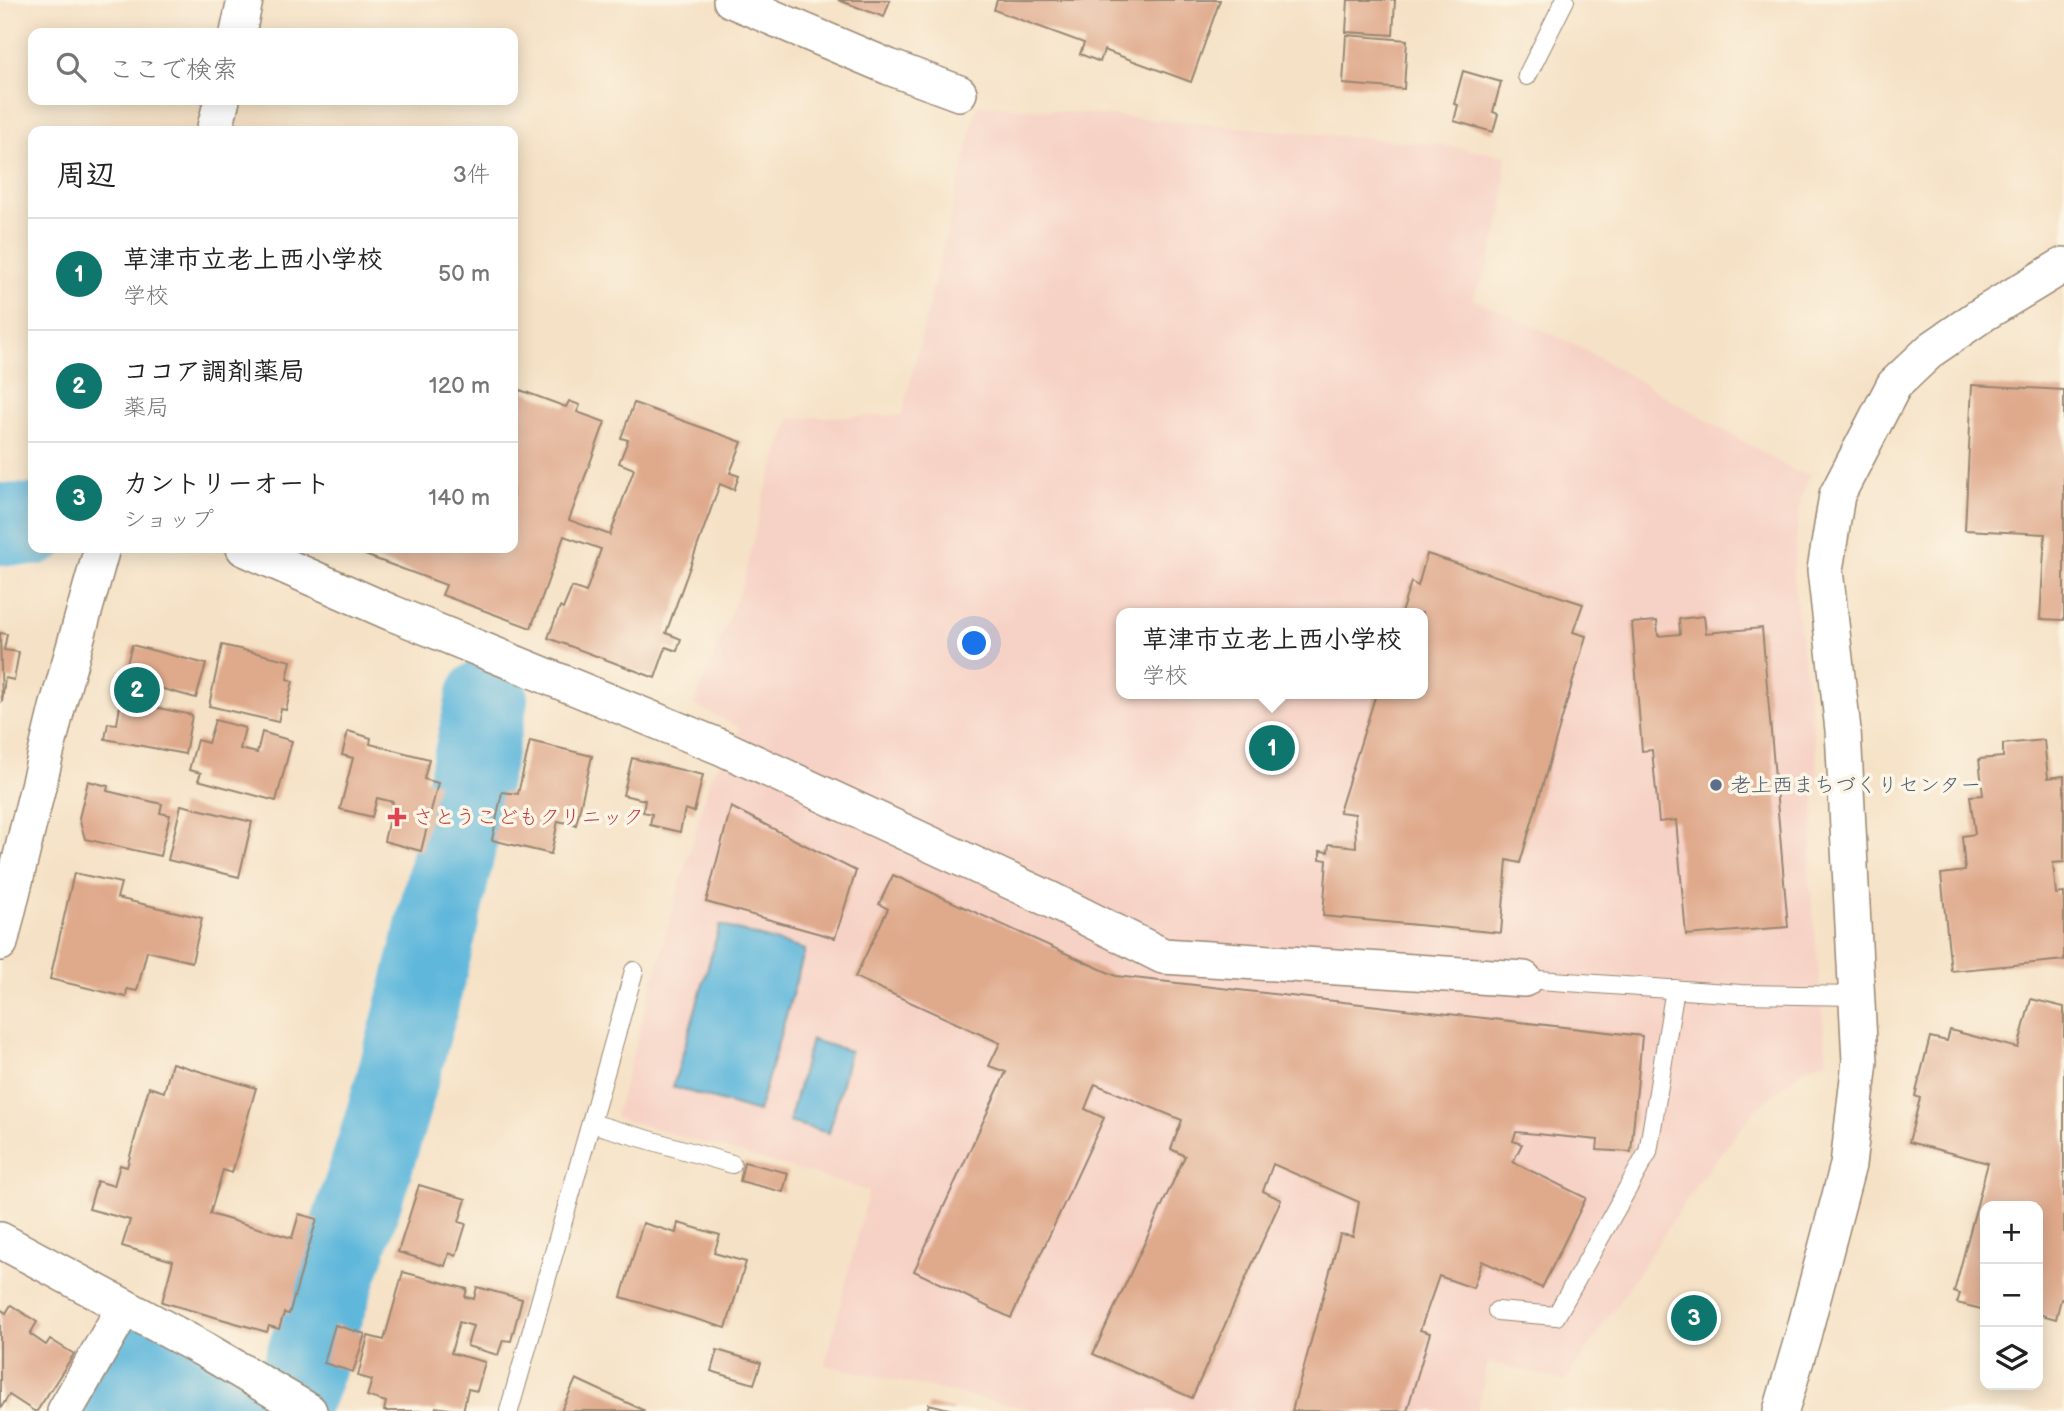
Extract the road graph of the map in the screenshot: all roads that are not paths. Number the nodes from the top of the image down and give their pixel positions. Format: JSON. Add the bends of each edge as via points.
{"nodes":[{"id":1,"x":245,"y":0,"type":"edge"},
{"id":2,"x":732,"y":0,"type":"edge"},
{"id":3,"x":1565,"y":0,"type":"edge"},
{"id":4,"x":239,"y":28,"type":"edge"},
{"id":5,"x":1527,"y":76,"type":"dead end"},
{"id":6,"x":959,"y":93,"type":"dead end"},
{"id":7,"x":221,"y":105,"type":"edge"},
{"id":8,"x":215,"y":126,"type":"edge"},
{"id":9,"x":2064,"y":265,"type":"edge"},
{"id":10,"x":101,"y":553,"type":"edge"},
{"id":11,"x":255,"y":553,"type":"edge"},
{"id":12,"x":0,"y":943,"type":"edge"},
{"id":13,"x":634,"y":971,"type":"dead end"},
{"id":14,"x":1524,"y":979,"type":"joint"},
{"id":15,"x":1675,"y":989,"type":"junction"},
{"id":16,"x":1857,"y":996,"type":"junction"},
{"id":17,"x":591,"y":1123,"type":"junction"},
{"id":18,"x":732,"y":1164,"type":"dead end"},
{"id":19,"x":0,"y":1240,"type":"edge"},
{"id":20,"x":124,"y":1308,"type":"junction"},
{"id":21,"x":1497,"y":1311,"type":"dead end"},
{"id":22,"x":65,"y":1411,"type":"edge"},
{"id":23,"x":309,"y":1411,"type":"edge"},
{"id":24,"x":509,"y":1411,"type":"edge"},
{"id":25,"x":1781,"y":1411,"type":"edge"}],
"edges":[{"from":1,"to":4,"type":"street"},
{"from":2,"to":6,"type":"street"},
{"from":3,"to":5,"type":"lane"},
{"from":7,"to":8,"type":"street"},
{"from":9,"to":16,"type":"street","via":[[1932,349],[1894,385],[1837,495],[1825,570],[1843,730]]},
{"from":10,"to":12,"type":"street"},
{"from":11,"to":14,"type":"street","via":[[723,748],[1163,956]]},
{"from":13,"to":17,"type":"lane"},
{"from":14,"to":15,"type":"lane"},
{"from":15,"to":16,"type":"lane"},
{"from":15,"to":21,"type":"lane","via":[[1648,1152],[1556,1316]]},
{"from":16,"to":25,"type":"street","via":[[1860,1061],[1848,1165]]},
{"from":17,"to":18,"type":"lane"},
{"from":17,"to":24,"type":"lane"},
{"from":19,"to":20,"type":"street"},
{"from":20,"to":22,"type":"street"},
{"from":20,"to":23,"type":"street"}]}
